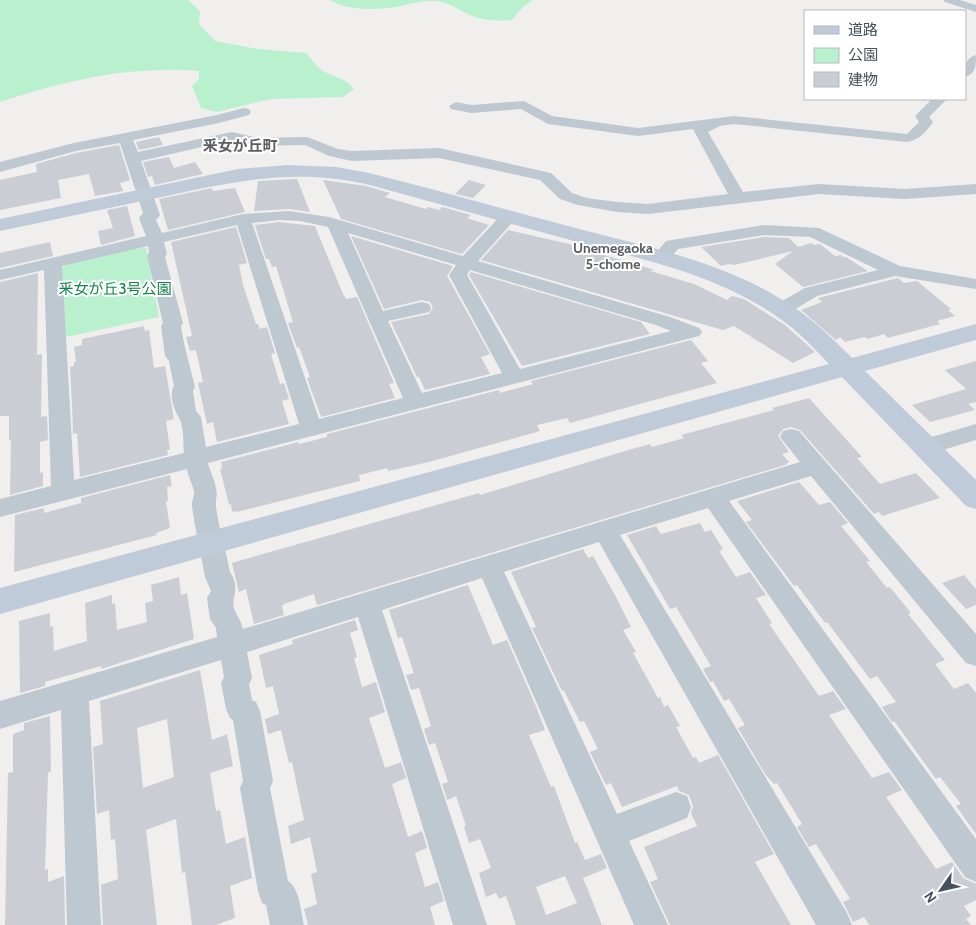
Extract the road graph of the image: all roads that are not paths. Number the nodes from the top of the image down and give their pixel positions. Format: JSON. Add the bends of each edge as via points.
{"nodes":[{"id":1,"x":949,"y":0,"type":"edge"},
{"id":2,"x":976,"y":9,"type":"edge"},
{"id":3,"x":976,"y":59,"type":"edge"},
{"id":4,"x":966,"y":72,"type":"edge"},
{"id":5,"x":939,"y":100,"type":"edge"},
{"id":6,"x":456,"y":106,"type":"dead end"},
{"id":7,"x":244,"y":112,"type":"dead end"},
{"id":8,"x":717,"y":122,"type":"junction"},
{"id":9,"x":125,"y":137,"type":"junction"},
{"id":10,"x":132,"y":158,"type":"junction"},
{"id":11,"x":0,"y":167,"type":"edge"},
{"id":12,"x":976,"y":189,"type":"edge"},
{"id":13,"x":144,"y":194,"type":"junction"},
{"id":14,"x":738,"y":197,"type":"junction"},
{"id":15,"x":509,"y":217,"type":"junction"},
{"id":16,"x":243,"y":219,"type":"junction"},
{"id":17,"x":335,"y":224,"type":"junction"},
{"id":18,"x":0,"y":225,"type":"edge"},
{"id":19,"x":155,"y":240,"type":"junction"},
{"id":20,"x":661,"y":258,"type":"junction"},
{"id":21,"x":53,"y":263,"type":"junction"},
{"id":22,"x":466,"y":263,"type":"junction"},
{"id":23,"x":895,"y":271,"type":"junction"},
{"id":24,"x":0,"y":275,"type":"edge"},
{"id":25,"x":976,"y":284,"type":"edge"},
{"id":26,"x":422,"y":308,"type":"dead end"},
{"id":27,"x":782,"y":309,"type":"junction"},
{"id":28,"x":377,"y":318,"type":"junction"},
{"id":29,"x":976,"y":332,"type":"edge"},
{"id":30,"x":847,"y":367,"type":"junction"},
{"id":31,"x":514,"y":377,"type":"junction"},
{"id":32,"x":415,"y":402,"type":"junction"},
{"id":33,"x":311,"y":428,"type":"junction"},
{"id":34,"x":976,"y":432,"type":"edge"},
{"id":35,"x":792,"y":438,"type":"dead end"},
{"id":36,"x":926,"y":447,"type":"junction"},
{"id":37,"x":196,"y":458,"type":"junction"},
{"id":38,"x":816,"y":466,"type":"junction"},
{"id":39,"x":62,"y":493,"type":"junction"},
{"id":40,"x":714,"y":498,"type":"junction"},
{"id":41,"x":976,"y":498,"type":"edge"},
{"id":42,"x":0,"y":508,"type":"edge"},
{"id":43,"x":605,"y":531,"type":"junction"},
{"id":44,"x":212,"y":543,"type":"junction"},
{"id":45,"x":489,"y":566,"type":"junction"},
{"id":46,"x":0,"y":601,"type":"edge"},
{"id":47,"x":367,"y":603,"type":"junction"},
{"id":48,"x":232,"y":645,"type":"junction"},
{"id":49,"x":976,"y":654,"type":"edge"},
{"id":50,"x":74,"y":692,"type":"junction"},
{"id":51,"x":0,"y":715,"type":"edge"},
{"id":52,"x":676,"y":807,"type":"dead end"},
{"id":53,"x":609,"y":833,"type":"junction"},
{"id":54,"x":976,"y":866,"type":"edge"},
{"id":55,"x":84,"y":925,"type":"edge"},
{"id":56,"x":287,"y":925,"type":"edge"},
{"id":57,"x":470,"y":925,"type":"edge"},
{"id":58,"x":651,"y":925,"type":"edge"},
{"id":59,"x":835,"y":925,"type":"edge"}],
"edges":[{"from":1,"to":2,"type":"street"},
{"from":3,"to":4,"type":"street"},
{"from":5,"to":8,"type":"street","via":[[922,116],[926,122],[907,138],[734,120]]},
{"from":6,"to":8,"type":"street","via":[[471,109],[524,105],[548,120],[638,132]]},
{"from":7,"to":9,"type":"street"},
{"from":8,"to":14,"type":"street","via":[[700,130]]},
{"from":9,"to":10,"type":"street"},
{"from":9,"to":11,"type":"street"},
{"from":10,"to":13,"type":"street"},
{"from":10,"to":14,"type":"street","via":[[232,136],[258,142],[307,141],[334,153],[352,156],[439,153],[544,176],[566,196],[617,207],[648,209]]},
{"from":12,"to":14,"type":"street","via":[[905,194],[819,189]]},
{"from":13,"to":15,"type":"street","via":[[254,172],[324,170]]},
{"from":13,"to":18,"type":"street"},
{"from":13,"to":19,"type":"street","via":[[152,215],[147,218]]},
{"from":15,"to":20,"type":"street"},
{"from":15,"to":22,"type":"street"},
{"from":16,"to":17,"type":"street","via":[[288,214]]},
{"from":16,"to":19,"type":"street"},
{"from":16,"to":33,"type":"street"},
{"from":17,"to":22,"type":"street"},
{"from":17,"to":28,"type":"street"},
{"from":19,"to":21,"type":"street"},
{"from":19,"to":37,"type":"street"},
{"from":20,"to":23,"type":"street","via":[[672,245],[764,230],[813,232]]},
{"from":20,"to":27,"type":"street","via":[[720,276]]},
{"from":21,"to":24,"type":"street"},
{"from":21,"to":39,"type":"street"},
{"from":22,"to":31,"type":"street","via":[[458,276]]},
{"from":22,"to":31,"type":"street","via":[[692,332]]},
{"from":23,"to":25,"type":"street"},
{"from":23,"to":27,"type":"street","via":[[811,292]]},
{"from":26,"to":28,"type":"street"},
{"from":27,"to":30,"type":"street","via":[[812,332]]},
{"from":28,"to":32,"type":"street"},
{"from":29,"to":30,"type":"street"},
{"from":30,"to":36,"type":"street"},
{"from":30,"to":44,"type":"street"},
{"from":31,"to":32,"type":"street"},
{"from":32,"to":33,"type":"street"},
{"from":33,"to":37,"type":"street"},
{"from":34,"to":36,"type":"street"},
{"from":35,"to":38,"type":"street"},
{"from":36,"to":41,"type":"street"},
{"from":37,"to":39,"type":"street"},
{"from":37,"to":44,"type":"street","via":[[199,475],[203,478],[206,495],[203,501]]},
{"from":38,"to":40,"type":"street"},
{"from":38,"to":49,"type":"street"},
{"from":39,"to":42,"type":"street"},
{"from":40,"to":43,"type":"street"},
{"from":40,"to":54,"type":"street"},
{"from":43,"to":45,"type":"street"},
{"from":43,"to":59,"type":"street"},
{"from":44,"to":46,"type":"street"},
{"from":44,"to":48,"type":"street","via":[[224,594],[220,598],[223,619],[228,621]]},
{"from":45,"to":47,"type":"street"},
{"from":45,"to":53,"type":"street"},
{"from":47,"to":48,"type":"street"},
{"from":47,"to":57,"type":"street"},
{"from":48,"to":50,"type":"street"},
{"from":48,"to":56,"type":"street","via":[[240,709],[246,711],[258,781],[255,788],[274,891],[282,894]]},
{"from":50,"to":51,"type":"street"},
{"from":50,"to":55,"type":"street"},
{"from":52,"to":53,"type":"street"},
{"from":53,"to":58,"type":"street"}]}
